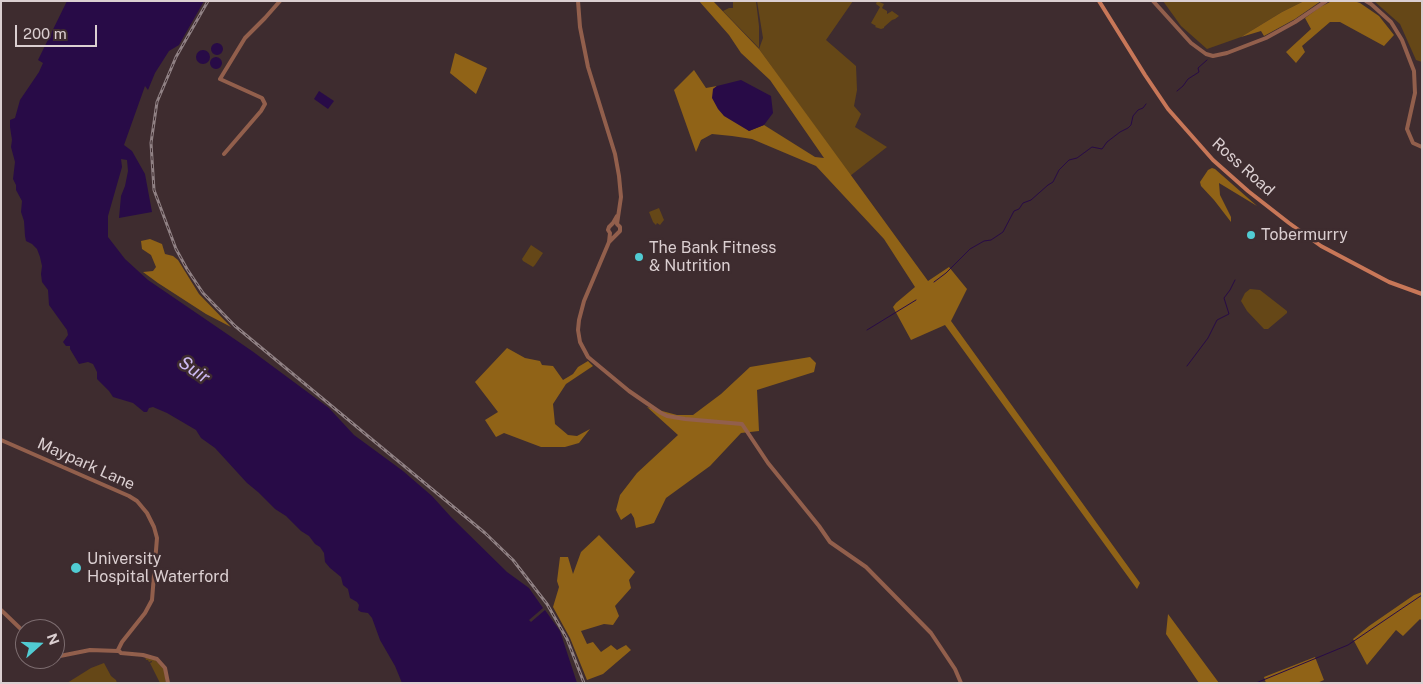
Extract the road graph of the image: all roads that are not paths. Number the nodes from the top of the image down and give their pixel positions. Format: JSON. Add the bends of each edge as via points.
{"nodes":[{"id":1,"x":280,"y":1,"type":"edge"},
{"id":2,"x":578,"y":1,"type":"edge"},
{"id":3,"x":1099,"y":1,"type":"edge"},
{"id":4,"x":1153,"y":1,"type":"edge"},
{"id":5,"x":1326,"y":1,"type":"edge"},
{"id":6,"x":1366,"y":1,"type":"edge"},
{"id":7,"x":1422,"y":147,"type":"edge"},
{"id":8,"x":224,"y":154,"type":"dead end"},
{"id":9,"x":615,"y":224,"type":"junction"},
{"id":10,"x":612,"y":234,"type":"junction"},
{"id":11,"x":1422,"y":294,"type":"edge"},
{"id":12,"x":1,"y":440,"type":"edge"},
{"id":13,"x":1,"y":610,"type":"edge"},
{"id":14,"x":15,"y":623,"type":"edge"},
{"id":15,"x":118,"y":651,"type":"junction"},
{"id":16,"x":65,"y":655,"type":"edge"},
{"id":17,"x":168,"y":683,"type":"edge"},
{"id":18,"x":961,"y":683,"type":"edge"}],
"edges":[{"from":1,"to":8,"type":"street","via":[[245,38],[220,79],[262,98],[265,104]]},
{"from":2,"to":9,"type":"street","via":[[588,67],[618,167],[620,197]]},
{"from":3,"to":11,"type":"main road","name":"Ross Road","via":[[1168,108],[1213,160],[1321,246],[1389,282]]},
{"from":4,"to":5,"type":"street","via":[[1191,43],[1213,56],[1266,38]]},
{"from":6,"to":7,"type":"street","via":[[1391,22],[1414,70],[1415,93],[1407,129],[1413,143]]},
{"from":9,"to":10,"type":"street","via":[[608,228]]},
{"from":9,"to":10,"type":"street","via":[[620,231]]},
{"from":10,"to":18,"type":"street","via":[[579,320],[580,342],[588,357],[661,414],[742,424],[830,542],[866,567],[931,633],[955,668]]},
{"from":12,"to":15,"type":"street","name":"Maypark Lane","via":[[129,496],[149,517],[157,538],[152,600]]},
{"from":13,"to":14,"type":"street"},
{"from":15,"to":16,"type":"street","via":[[95,650]]},
{"from":15,"to":17,"type":"street","via":[[157,659],[165,668]]}]}
